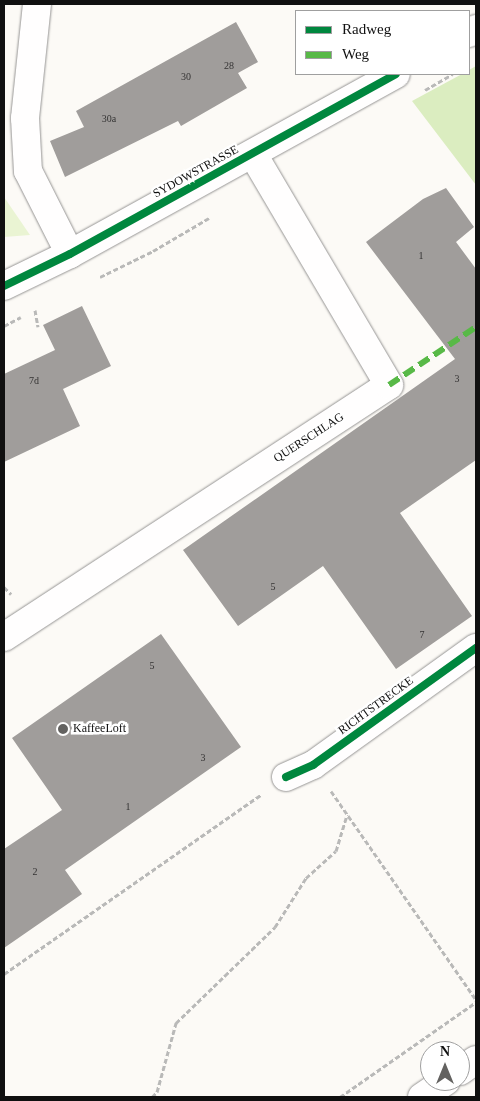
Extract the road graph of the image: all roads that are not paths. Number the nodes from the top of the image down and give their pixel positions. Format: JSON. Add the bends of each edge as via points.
{"nodes":[{"id":1,"x":37,"y":4,"type":"edge"},
{"id":2,"x":394,"y":75,"type":"edge"},
{"id":3,"x":253,"y":154,"type":"junction"},
{"id":4,"x":16,"y":169,"type":"edge"},
{"id":5,"x":70,"y":254,"type":"junction"},
{"id":6,"x":4,"y":286,"type":"edge"},
{"id":7,"x":4,"y":637,"type":"edge"},
{"id":8,"x":476,"y":648,"type":"edge"},
{"id":9,"x":286,"y":777,"type":"road end"}],
"edges":[{"from":1,"to":4,"type":"street"},
{"from":2,"to":3,"type":"street","name":"SYDOWSTRASSE"},
{"from":3,"to":5,"type":"street","name":"SYDOWSTRASSE"},
{"from":3,"to":7,"type":"street","name":"QUERSCHLAG","via":[[389,385]]},
{"from":4,"to":5,"type":"street"},
{"from":5,"to":6,"type":"street","name":"SYDOWSTRASSE"},
{"from":8,"to":9,"type":"street","name":"RICHTSTRECKE","via":[[313,765]]}]}
